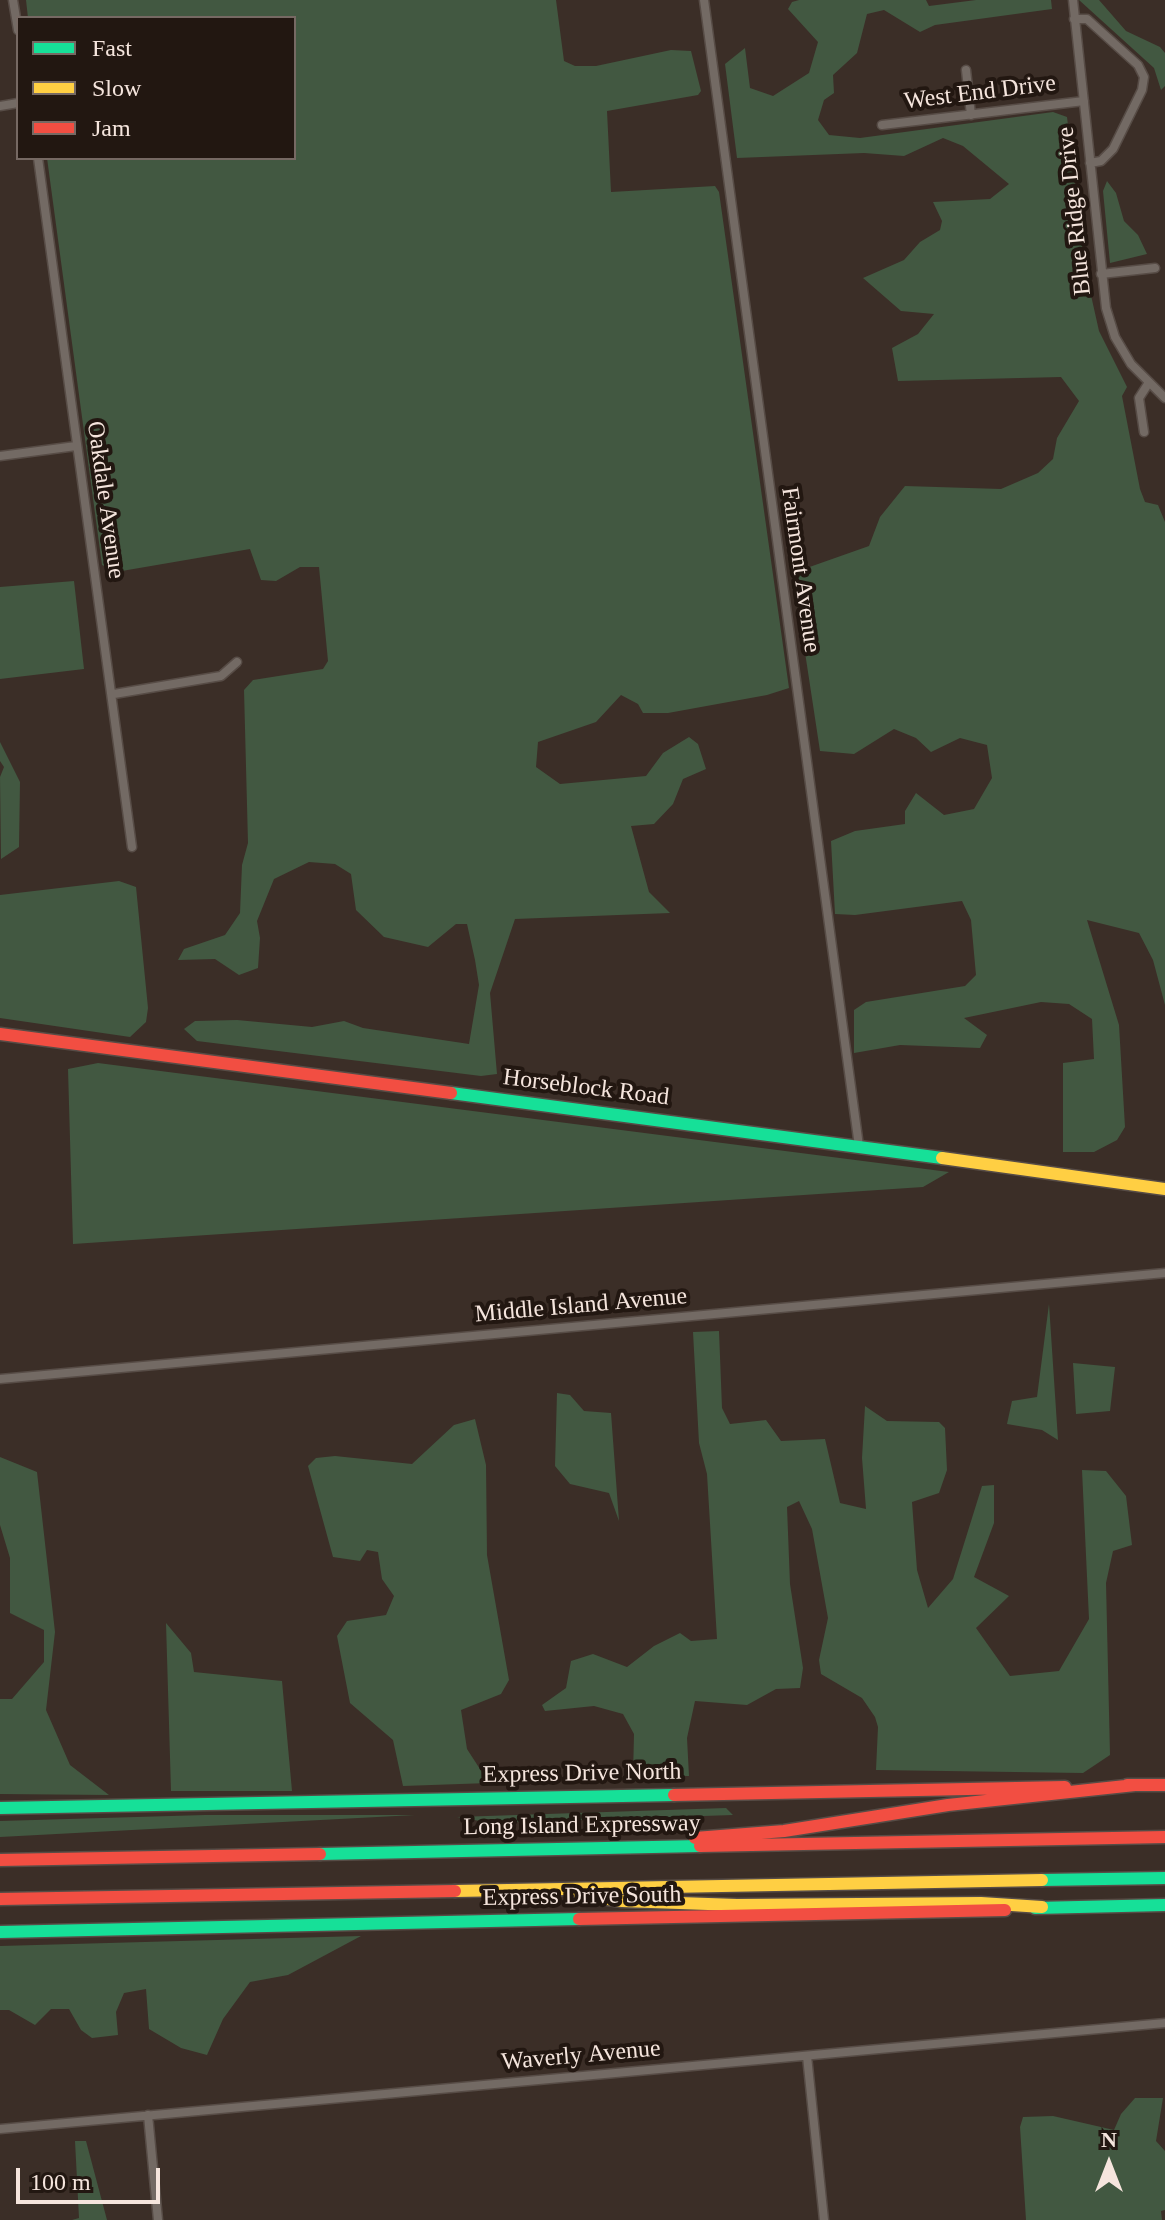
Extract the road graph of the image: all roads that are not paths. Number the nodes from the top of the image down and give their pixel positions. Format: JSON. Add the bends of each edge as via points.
{"nodes":[{"id":1,"x":704,"y":0,"type":"edge"},
{"id":2,"x":1073,"y":0,"type":"edge"},
{"id":3,"x":1074,"y":19,"type":"junction"},
{"id":4,"x":966,"y":70,"type":"dead end"},
{"id":5,"x":1084,"y":101,"type":"junction"},
{"id":6,"x":971,"y":115,"type":"junction"},
{"id":7,"x":882,"y":125,"type":"dead end"},
{"id":8,"x":38,"y":160,"type":"edge"},
{"id":9,"x":1090,"y":163,"type":"junction"},
{"id":10,"x":1155,"y":268,"type":"dead end"},
{"id":11,"x":1101,"y":274,"type":"junction"},
{"id":12,"x":1148,"y":384,"type":"junction"},
{"id":13,"x":1165,"y":398,"type":"edge"},
{"id":14,"x":1144,"y":432,"type":"dead end"},
{"id":15,"x":76,"y":446,"type":"junction"},
{"id":16,"x":0,"y":456,"type":"edge"},
{"id":17,"x":237,"y":662,"type":"dead end"},
{"id":18,"x":114,"y":694,"type":"junction"},
{"id":19,"x":132,"y":847,"type":"dead end"},
{"id":20,"x":0,"y":1034,"type":"edge"},
{"id":21,"x":859,"y":1146,"type":"junction"},
{"id":22,"x":1165,"y":1189,"type":"edge"},
{"id":23,"x":1165,"y":1273,"type":"edge"},
{"id":24,"x":0,"y":1379,"type":"edge"},
{"id":25,"x":1135,"y":1785,"type":"junction"},
{"id":26,"x":1165,"y":1785,"type":"edge"},
{"id":27,"x":0,"y":1808,"type":"edge"},
{"id":28,"x":1165,"y":1837,"type":"edge"},
{"id":29,"x":606,"y":1848,"type":"junction"},
{"id":30,"x":0,"y":1860,"type":"edge"},
{"id":31,"x":1165,"y":1878,"type":"edge"},
{"id":32,"x":536,"y":1889,"type":"junction"},
{"id":33,"x":0,"y":1899,"type":"edge"},
{"id":34,"x":1165,"y":1905,"type":"edge"},
{"id":35,"x":1042,"y":1907,"type":"junction"},
{"id":36,"x":0,"y":1932,"type":"edge"},
{"id":37,"x":1165,"y":2023,"type":"edge"},
{"id":38,"x":807,"y":2056,"type":"junction"},
{"id":39,"x":148,"y":2115,"type":"junction"},
{"id":40,"x":0,"y":2129,"type":"edge"},
{"id":41,"x":158,"y":2220,"type":"edge"},
{"id":42,"x":824,"y":2220,"type":"edge"}],
"edges":[{"from":1,"to":21,"type":"street","name":"Fairmont Avenue"},
{"from":2,"to":3,"type":"street","name":"Blue Ridge Drive"},
{"from":3,"to":5,"type":"street","name":"Blue Ridge Drive"},
{"from":3,"to":9,"type":"street","via":[[1087,19],[1138,65],[1144,77],[1113,149],[1101,161]]},
{"from":4,"to":6,"type":"street"},
{"from":5,"to":6,"type":"street","name":"West End Drive"},
{"from":5,"to":9,"type":"street","name":"Blue Ridge Drive"},
{"from":6,"to":7,"type":"street","name":"West End Drive"},
{"from":8,"to":15,"type":"street","name":"Oakdale Avenue"},
{"from":9,"to":11,"type":"street","name":"Blue Ridge Drive"},
{"from":10,"to":11,"type":"street"},
{"from":11,"to":12,"type":"street","name":"Blue Ridge Drive","via":[[1115,337]]},
{"from":12,"to":13,"type":"street","name":"Blue Ridge Drive"},
{"from":12,"to":14,"type":"street","via":[[1139,398]]},
{"from":15,"to":16,"type":"street"},
{"from":15,"to":18,"type":"street","name":"Oakdale Avenue"},
{"from":17,"to":18,"type":"street","via":[[221,676]]},
{"from":18,"to":19,"type":"street","name":"Oakdale Avenue"},
{"from":20,"to":21,"type":"main road","name":"Horseblock Road"},
{"from":21,"to":22,"type":"main road","name":"Horseblock Road"},
{"from":23,"to":24,"type":"street","name":"Middle Island Avenue"},
{"from":25,"to":26,"type":"main road","name":"Express Drive North"},
{"from":25,"to":27,"type":"main road","name":"Express Drive North"},
{"from":25,"to":29,"type":"main road","via":[[962,1803],[784,1831]]},
{"from":28,"to":29,"type":"main road","name":"Long Island Expressway"},
{"from":29,"to":30,"type":"main road","name":"Long Island Expressway"},
{"from":31,"to":32,"type":"main road"},
{"from":32,"to":33,"type":"main road"},
{"from":32,"to":35,"type":"main road","via":[[622,1901],[701,1904]]},
{"from":34,"to":35,"type":"main road","name":"Express Drive South"},
{"from":35,"to":36,"type":"main road","name":"Express Drive South"},
{"from":37,"to":38,"type":"street","name":"Waverly Avenue"},
{"from":38,"to":39,"type":"street","name":"Waverly Avenue"},
{"from":38,"to":42,"type":"street"},
{"from":39,"to":40,"type":"street","name":"Waverly Avenue"},
{"from":39,"to":41,"type":"street"}]}
